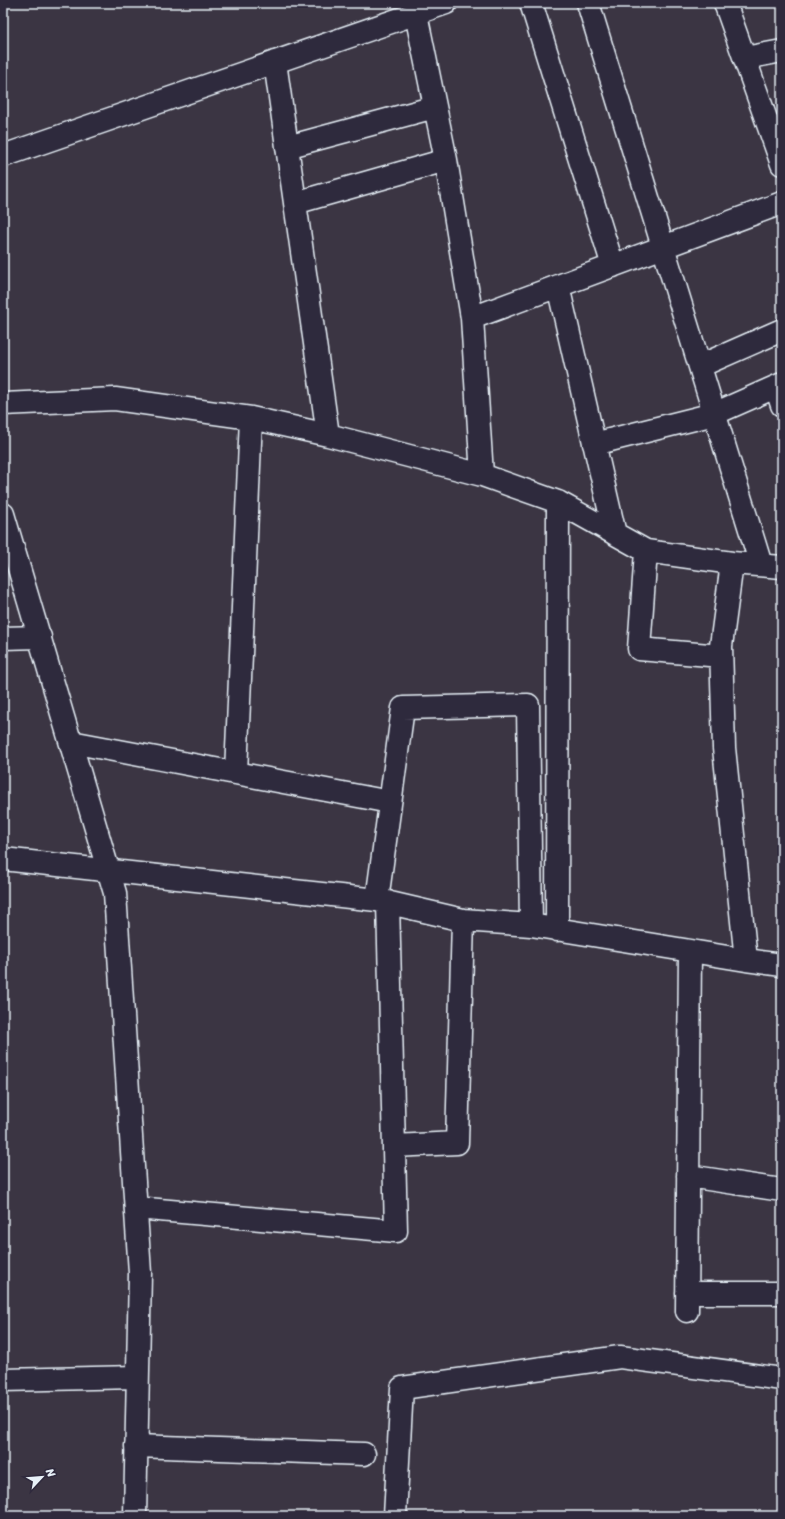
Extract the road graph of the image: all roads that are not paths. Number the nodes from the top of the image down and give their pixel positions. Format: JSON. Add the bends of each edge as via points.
{"nodes":[{"id":1,"x":446,"y":3,"type":"edge"},
{"id":2,"x":531,"y":3,"type":"edge"},
{"id":3,"x":588,"y":3,"type":"edge"},
{"id":4,"x":725,"y":3,"type":"edge"},
{"id":5,"x":416,"y":14,"type":"junction"},
{"id":6,"x":782,"y":51,"type":"edge"},
{"id":7,"x":745,"y":58,"type":"junction"},
{"id":8,"x":275,"y":62,"type":"junction"},
{"id":9,"x":435,"y":107,"type":"junction"},
{"id":10,"x":778,"y":139,"type":"edge"},
{"id":11,"x":287,"y":147,"type":"junction"},
{"id":12,"x":3,"y":156,"type":"edge"},
{"id":13,"x":446,"y":160,"type":"junction"},
{"id":14,"x":782,"y":164,"type":"edge"},
{"id":15,"x":295,"y":203,"type":"junction"},
{"id":16,"x":782,"y":203,"type":"edge"},
{"id":17,"x":663,"y":247,"type":"junction"},
{"id":18,"x":613,"y":266,"type":"junction"},
{"id":19,"x":558,"y":286,"type":"junction"},
{"id":20,"x":472,"y":318,"type":"junction"},
{"id":21,"x":782,"y":330,"type":"edge"},
{"id":22,"x":700,"y":366,"type":"junction"},
{"id":23,"x":780,"y":392,"type":"edge"},
{"id":24,"x":3,"y":404,"type":"edge"},
{"id":25,"x":714,"y":414,"type":"junction"},
{"id":26,"x":251,"y":418,"type":"junction"},
{"id":27,"x":328,"y":435,"type":"junction"},
{"id":28,"x":594,"y":444,"type":"junction"},
{"id":29,"x":482,"y":475,"type":"junction"},
{"id":30,"x":558,"y":502,"type":"junction"},
{"id":31,"x":3,"y":514,"type":"edge"},
{"id":32,"x":615,"y":534,"type":"junction"},
{"id":33,"x":646,"y":550,"type":"junction"},
{"id":34,"x":732,"y":563,"type":"junction"},
{"id":35,"x":772,"y":566,"type":"edge"},
{"id":36,"x":40,"y":637,"type":"junction"},
{"id":37,"x":3,"y":638,"type":"edge"},
{"id":38,"x":721,"y":656,"type":"junction"},
{"id":39,"x":71,"y":742,"type":"junction"},
{"id":40,"x":236,"y":773,"type":"junction"},
{"id":41,"x":390,"y":802,"type":"junction"},
{"id":42,"x":3,"y":859,"type":"edge"},
{"id":43,"x":107,"y":870,"type":"junction"},
{"id":44,"x":383,"y":901,"type":"junction"},
{"id":45,"x":463,"y":920,"type":"junction"},
{"id":46,"x":531,"y":925,"type":"junction"},
{"id":47,"x":557,"y":930,"type":"junction"},
{"id":48,"x":690,"y":951,"type":"junction"},
{"id":49,"x":746,"y":960,"type":"junction"},
{"id":50,"x":782,"y":964,"type":"edge"},
{"id":51,"x":394,"y":1146,"type":"junction"},
{"id":52,"x":688,"y":1176,"type":"junction"},
{"id":53,"x":782,"y":1190,"type":"edge"},
{"id":54,"x":136,"y":1208,"type":"junction"},
{"id":55,"x":782,"y":1293,"type":"edge"},
{"id":56,"x":137,"y":1377,"type":"junction"},
{"id":57,"x":782,"y":1379,"type":"edge"},
{"id":58,"x":3,"y":1380,"type":"edge"},
{"id":59,"x":136,"y":1446,"type":"junction"},
{"id":60,"x":364,"y":1454,"type":"dead end"},
{"id":61,"x":134,"y":1516,"type":"edge"},
{"id":62,"x":395,"y":1516,"type":"edge"}],
"edges":[{"from":1,"to":5,"type":"street"},
{"from":2,"to":18,"type":"street"},
{"from":3,"to":17,"type":"street"},
{"from":4,"to":7,"type":"street"},
{"from":5,"to":8,"type":"street"},
{"from":5,"to":9,"type":"street"},
{"from":6,"to":7,"type":"street"},
{"from":7,"to":10,"type":"street"},
{"from":8,"to":11,"type":"street"},
{"from":8,"to":12,"type":"street"},
{"from":9,"to":11,"type":"street"},
{"from":9,"to":13,"type":"street"},
{"from":10,"to":14,"type":"street"},
{"from":11,"to":15,"type":"street"},
{"from":13,"to":15,"type":"street"},
{"from":13,"to":20,"type":"street"},
{"from":15,"to":27,"type":"street"},
{"from":16,"to":17,"type":"street"},
{"from":17,"to":18,"type":"street"},
{"from":17,"to":22,"type":"street"},
{"from":18,"to":19,"type":"street"},
{"from":19,"to":20,"type":"street"},
{"from":19,"to":28,"type":"street"},
{"from":20,"to":29,"type":"street"},
{"from":21,"to":22,"type":"street"},
{"from":22,"to":25,"type":"street"},
{"from":23,"to":25,"type":"street"},
{"from":24,"to":26,"type":"street","via":[[115,399]]},
{"from":25,"to":28,"type":"street"},
{"from":25,"to":35,"type":"street"},
{"from":26,"to":27,"type":"street"},
{"from":26,"to":40,"type":"street"},
{"from":27,"to":29,"type":"street"},
{"from":28,"to":32,"type":"street"},
{"from":29,"to":30,"type":"street"},
{"from":30,"to":32,"type":"street"},
{"from":30,"to":47,"type":"street"},
{"from":31,"to":36,"type":"street"},
{"from":32,"to":33,"type":"street"},
{"from":33,"to":34,"type":"street"},
{"from":33,"to":38,"type":"street","via":[[639,649]]},
{"from":34,"to":35,"type":"street"},
{"from":34,"to":38,"type":"street"},
{"from":36,"to":37,"type":"street"},
{"from":36,"to":39,"type":"street"},
{"from":38,"to":49,"type":"street","via":[[724,748]]},
{"from":39,"to":40,"type":"street"},
{"from":39,"to":43,"type":"street"},
{"from":40,"to":41,"type":"street"},
{"from":41,"to":44,"type":"street"},
{"from":41,"to":46,"type":"street","via":[[403,708],[528,705]]},
{"from":42,"to":43,"type":"street"},
{"from":43,"to":44,"type":"street"},
{"from":43,"to":54,"type":"street","via":[[115,893]]},
{"from":44,"to":45,"type":"street"},
{"from":44,"to":51,"type":"street"},
{"from":45,"to":46,"type":"street"},
{"from":45,"to":51,"type":"street","via":[[457,1144]]},
{"from":46,"to":47,"type":"street"},
{"from":47,"to":48,"type":"street"},
{"from":48,"to":49,"type":"street"},
{"from":48,"to":52,"type":"street"},
{"from":49,"to":50,"type":"street"},
{"from":51,"to":54,"type":"street","via":[[396,1231]]},
{"from":52,"to":53,"type":"street"},
{"from":52,"to":55,"type":"street","via":[[687,1302]]},
{"from":54,"to":56,"type":"street","via":[[140,1273]]},
{"from":56,"to":58,"type":"street"},
{"from":56,"to":59,"type":"street"},
{"from":57,"to":62,"type":"street","via":[[620,1357],[402,1388]]},
{"from":59,"to":60,"type":"street"},
{"from":59,"to":61,"type":"street"}]}
